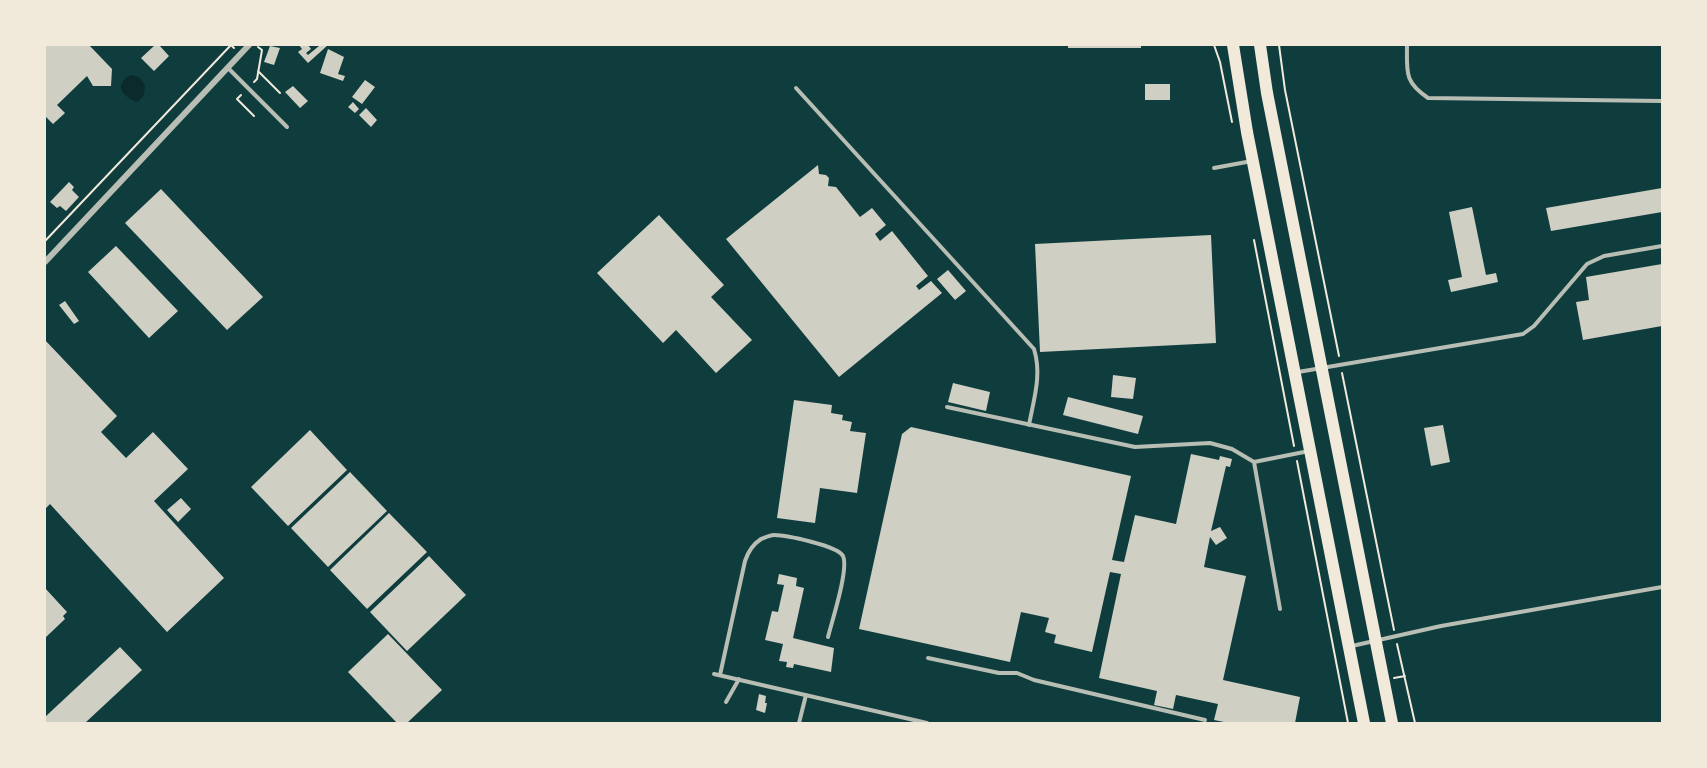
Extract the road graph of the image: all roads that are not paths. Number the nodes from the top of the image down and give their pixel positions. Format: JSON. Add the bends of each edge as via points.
{"nodes":[{"id":1,"x":249,"y":45,"type":"edge"},
{"id":2,"x":1233,"y":45,"type":"edge"},
{"id":3,"x":1260,"y":45,"type":"edge"},
{"id":4,"x":1407,"y":45,"type":"edge"},
{"id":5,"x":228,"y":68,"type":"junction"},
{"id":6,"x":796,"y":88,"type":"dead end"},
{"id":7,"x":1662,"y":101,"type":"edge"},
{"id":8,"x":287,"y":127,"type":"dead end"},
{"id":9,"x":1252,"y":161,"type":"junction"},
{"id":10,"x":1214,"y":168,"type":"dead end"},
{"id":11,"x":1662,"y":246,"type":"edge"},
{"id":12,"x":45,"y":262,"type":"edge"},
{"id":13,"x":1321,"y":368,"type":"junction"},
{"id":14,"x":1294,"y":373,"type":"junction"},
{"id":15,"x":947,"y":407,"type":"dead end"},
{"id":16,"x":1029,"y":425,"type":"junction"},
{"id":17,"x":1310,"y":451,"type":"junction"},
{"id":18,"x":1254,"y":462,"type":"junction"},
{"id":19,"x":1662,"y":587,"type":"edge"},
{"id":20,"x":1280,"y":609,"type":"dead end"},
{"id":21,"x":828,"y":638,"type":"dead end"},
{"id":22,"x":1375,"y":641,"type":"junction"},
{"id":23,"x":1348,"y":647,"type":"junction"},
{"id":24,"x":928,"y":658,"type":"dead end"},
{"id":25,"x":714,"y":674,"type":"dead end"},
{"id":26,"x":720,"y":675,"type":"junction"},
{"id":27,"x":739,"y":679,"type":"junction"},
{"id":28,"x":806,"y":695,"type":"junction"},
{"id":29,"x":726,"y":702,"type":"dead end"},
{"id":30,"x":1205,"y":720,"type":"dead end"},
{"id":31,"x":799,"y":723,"type":"edge"},
{"id":32,"x":927,"y":723,"type":"edge"},
{"id":33,"x":1364,"y":723,"type":"edge"},
{"id":34,"x":1392,"y":723,"type":"edge"}],
"edges":[{"from":1,"to":5,"type":"street"},
{"from":2,"to":9,"type":"main road"},
{"from":3,"to":13,"type":"main road"},
{"from":4,"to":7,"type":"lane","via":[[1407,71],[1414,88],[1428,98]]},
{"from":5,"to":8,"type":"lane"},
{"from":5,"to":12,"type":"street"},
{"from":6,"to":16,"type":"lane","via":[[1034,349],[1039,364]]},
{"from":9,"to":10,"type":"lane"},
{"from":9,"to":14,"type":"main road"},
{"from":11,"to":13,"type":"lane","via":[[1604,256],[1587,264],[1523,334]]},
{"from":13,"to":14,"type":"lane"},
{"from":13,"to":22,"type":"main road"},
{"from":14,"to":17,"type":"main road"},
{"from":15,"to":16,"type":"lane"},
{"from":16,"to":18,"type":"lane","via":[[1135,447],[1210,443],[1233,449]]},
{"from":17,"to":18,"type":"lane"},
{"from":17,"to":23,"type":"main road"},
{"from":18,"to":20,"type":"lane"},
{"from":19,"to":22,"type":"lane"},
{"from":21,"to":26,"type":"lane","via":[[845,571],[843,557],[828,546],[774,535],[762,538],[745,561]]},
{"from":22,"to":23,"type":"lane"},
{"from":22,"to":34,"type":"main road"},
{"from":23,"to":33,"type":"main road"},
{"from":24,"to":30,"type":"lane","via":[[999,674],[1017,673]]},
{"from":25,"to":26,"type":"lane"},
{"from":26,"to":27,"type":"lane"},
{"from":27,"to":28,"type":"lane"},
{"from":27,"to":29,"type":"lane"},
{"from":28,"to":31,"type":"lane"},
{"from":28,"to":32,"type":"lane"}]}
